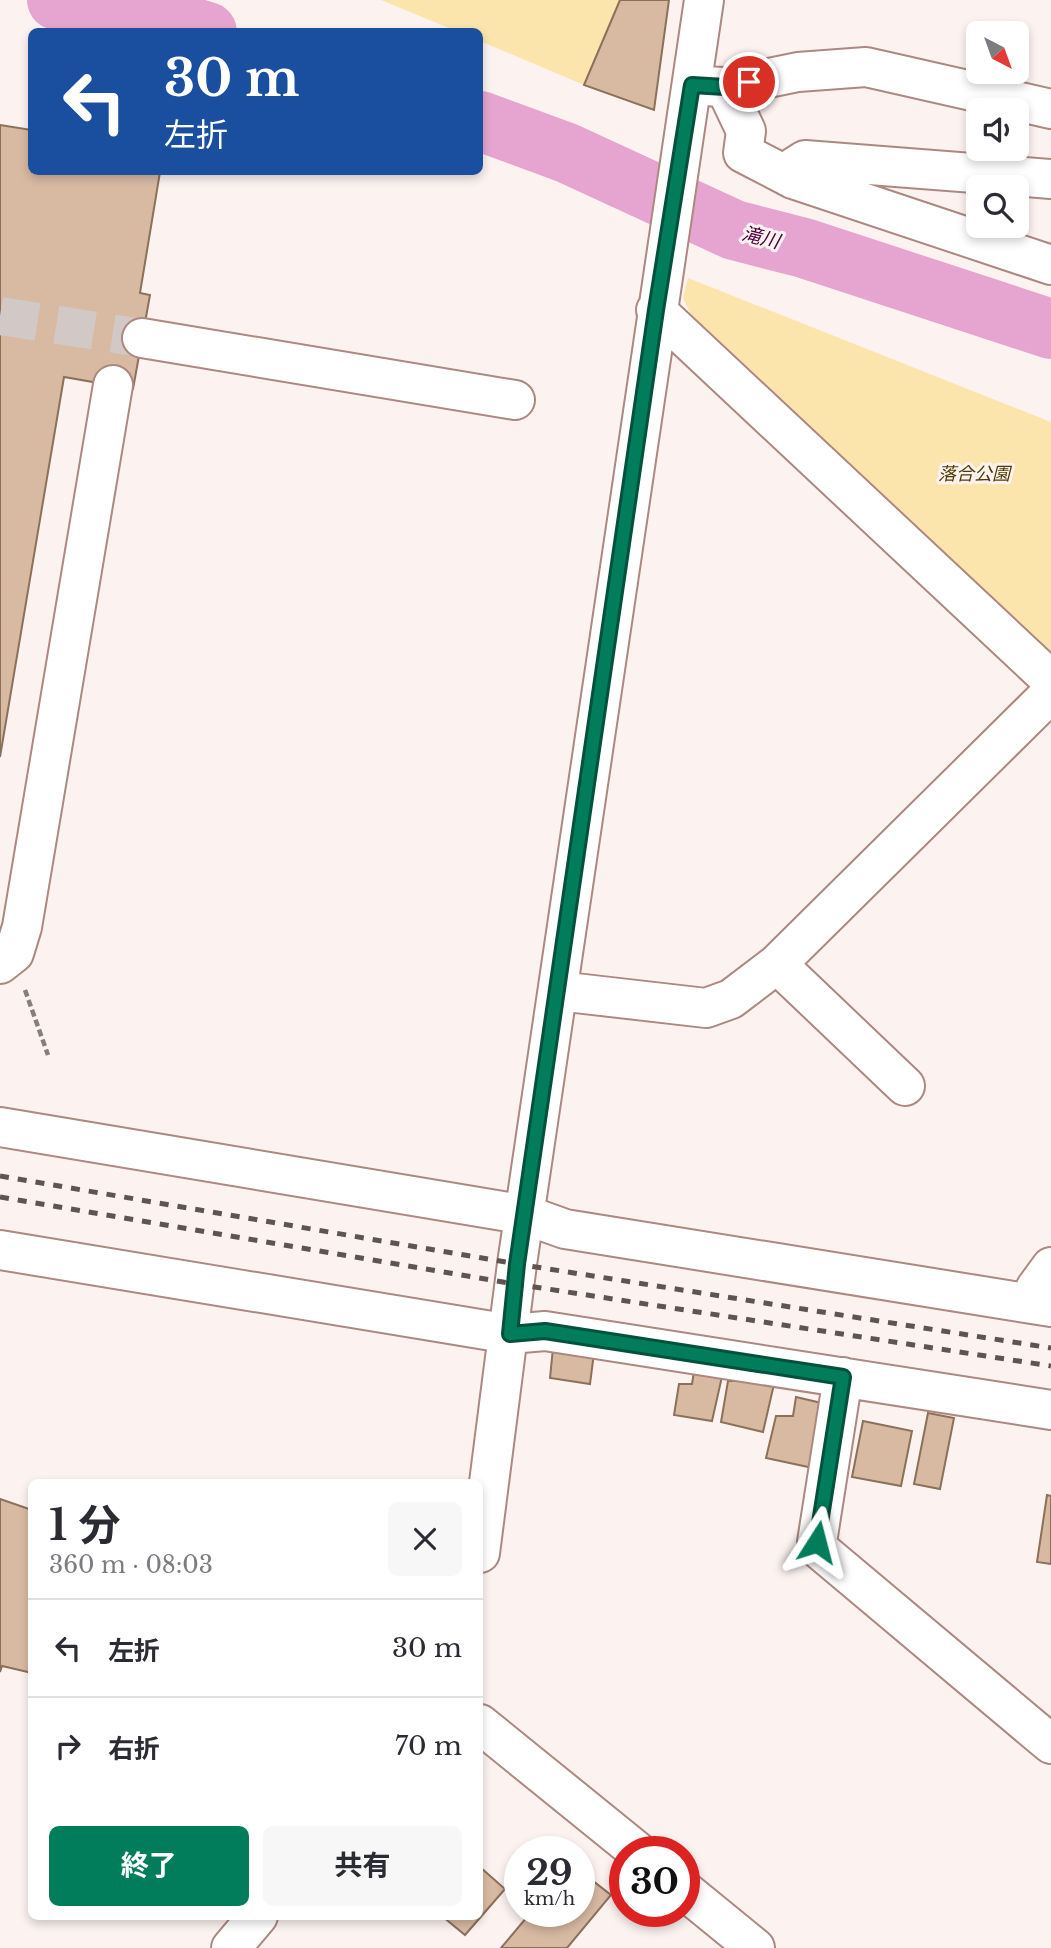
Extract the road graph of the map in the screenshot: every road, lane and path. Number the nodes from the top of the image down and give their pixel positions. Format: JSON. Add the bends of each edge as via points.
{"nodes":[{"id":1,"x":704,"y":0,"type":"edge"},
{"id":2,"x":708,"y":86,"type":"junction"},
{"id":3,"x":1051,"y":109,"type":"edge"},
{"id":4,"x":793,"y":179,"type":"junction"},
{"id":5,"x":1051,"y":179,"type":"edge"},
{"id":6,"x":1051,"y":265,"type":"edge"},
{"id":7,"x":656,"y":310,"type":"junction"},
{"id":8,"x":142,"y":338,"type":"tunnel mouth"},
{"id":9,"x":113,"y":385,"type":"dead end"},
{"id":10,"x":515,"y":400,"type":"dead end"},
{"id":11,"x":1051,"y":680,"type":"edge"},
{"id":12,"x":1051,"y":693,"type":"edge"},
{"id":13,"x":3,"y":963,"type":"edge"},
{"id":14,"x":777,"y":964,"type":"junction"},
{"id":15,"x":558,"y":991,"type":"junction"},
{"id":16,"x":48,"y":1055,"type":"dead end"},
{"id":17,"x":905,"y":1086,"type":"dead end"},
{"id":18,"x":0,"y":1127,"type":"edge"},
{"id":19,"x":526,"y":1215,"type":"junction"},
{"id":20,"x":0,"y":1250,"type":"edge"},
{"id":21,"x":1051,"y":1267,"type":"edge"},
{"id":22,"x":1042,"y":1306,"type":"edge"},
{"id":23,"x":510,"y":1334,"type":"junction"},
{"id":24,"x":843,"y":1377,"type":"junction"},
{"id":25,"x":1051,"y":1410,"type":"edge"},
{"id":26,"x":483,"y":1531,"type":"edge"},
{"id":27,"x":483,"y":1726,"type":"edge"},
{"id":28,"x":1051,"y":1744,"type":"edge"},
{"id":29,"x":618,"y":1836,"type":"edge"},
{"id":30,"x":700,"y":1903,"type":"edge"},
{"id":31,"x":255,"y":1920,"type":"edge"},
{"id":32,"x":231,"y":1948,"type":"edge"},
{"id":33,"x":755,"y":1948,"type":"edge"}],
"edges":[{"from":1,"to":2,"type":"street"},
{"from":2,"to":3,"type":"street","via":[[866,67]]},
{"from":2,"to":4,"type":"street","via":[[746,131],[743,153]]},
{"from":2,"to":7,"type":"street","via":[[681,162]]},
{"from":4,"to":5,"type":"street","via":[[794,167],[805,160]]},
{"from":4,"to":6,"type":"street"},
{"from":7,"to":11,"type":"street"},
{"from":7,"to":15,"type":"street"},
{"from":8,"to":10,"type":"street"},
{"from":9,"to":13,"type":"street","via":[[22,928],[14,953]]},
{"from":12,"to":14,"type":"street"},
{"from":13,"to":16,"type":"path","via":[[23,983]]},
{"from":14,"to":15,"type":"street","via":[[731,999],[706,1008]]},
{"from":14,"to":17,"type":"street"},
{"from":15,"to":19,"type":"street"},
{"from":18,"to":19,"type":"street"},
{"from":19,"to":22,"type":"street","via":[[565,1229]]},
{"from":19,"to":23,"type":"street"},
{"from":20,"to":23,"type":"street"},
{"from":21,"to":22,"type":"street","via":[[1035,1289]]},
{"from":23,"to":24,"type":"street","via":[[545,1331]]},
{"from":23,"to":26,"type":"street"},
{"from":24,"to":25,"type":"street"},
{"from":24,"to":28,"type":"street","via":[[817,1542],[820,1550]]},
{"from":27,"to":29,"type":"street"},
{"from":30,"to":33,"type":"street"},
{"from":31,"to":32,"type":"street"}]}
